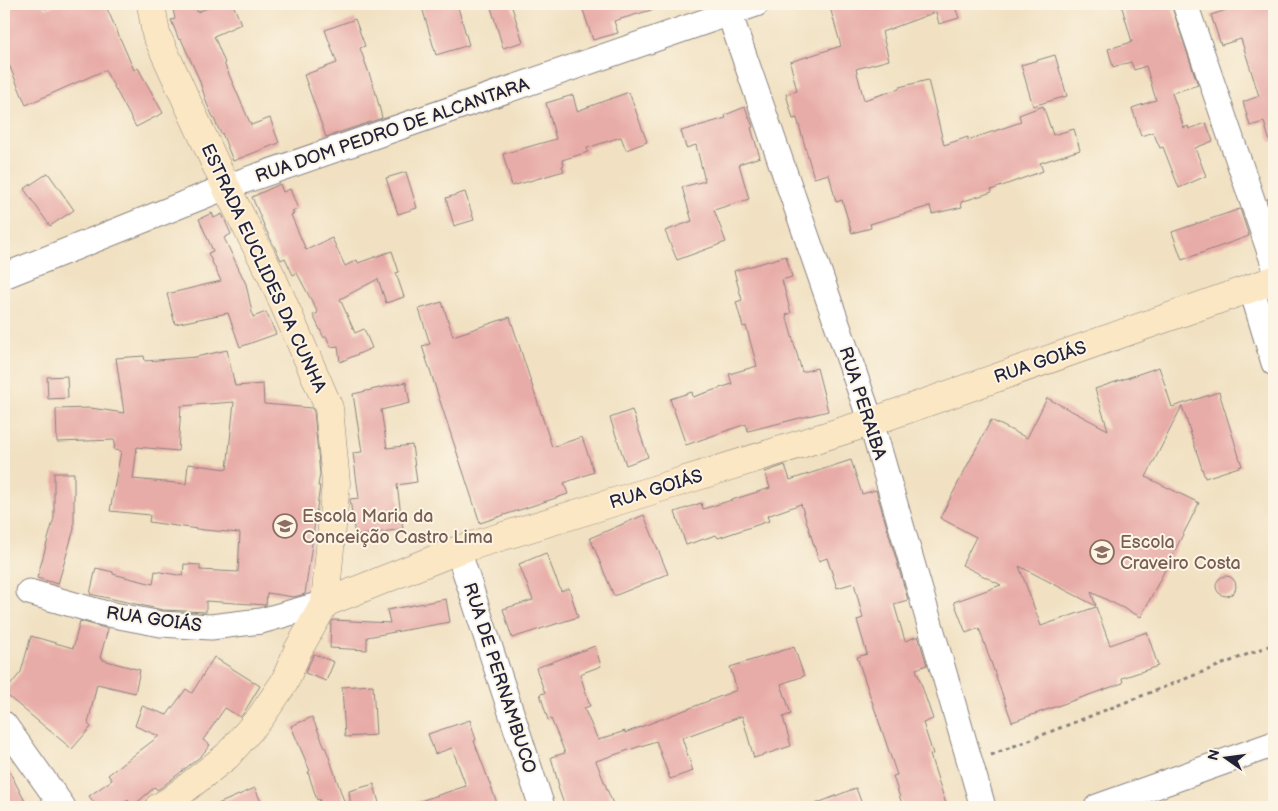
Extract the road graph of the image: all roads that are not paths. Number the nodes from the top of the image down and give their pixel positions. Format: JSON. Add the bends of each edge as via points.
{"nodes":[{"id":1,"x":151,"y":4,"type":"edge"},
{"id":2,"x":756,"y":4,"type":"edge"},
{"id":3,"x":1185,"y":4,"type":"edge"},
{"id":4,"x":728,"y":9,"type":"edge"},
{"id":5,"x":226,"y":186,"type":"junction"},
{"id":6,"x":1274,"y":264,"type":"edge"},
{"id":7,"x":4,"y":276,"type":"edge"},
{"id":8,"x":1263,"y":284,"type":"edge"},
{"id":9,"x":1274,"y":363,"type":"edge"},
{"id":10,"x":871,"y":422,"type":"junction"},
{"id":11,"x":458,"y":550,"type":"junction"},
{"id":12,"x":30,"y":592,"type":"dead end"},
{"id":13,"x":325,"y":603,"type":"junction"},
{"id":14,"x":4,"y":724,"type":"edge"},
{"id":15,"x":1274,"y":744,"type":"edge"},
{"id":16,"x":63,"y":807,"type":"edge"},
{"id":17,"x":159,"y":807,"type":"edge"},
{"id":18,"x":542,"y":807,"type":"edge"},
{"id":19,"x":983,"y":807,"type":"edge"},
{"id":20,"x":1097,"y":807,"type":"edge"}],
"edges":[{"from":1,"to":5,"type":"street","name":"ESTRADA EUCLIDES DA CUNHA","via":[[156,34]]},
{"from":2,"to":4,"type":"street","name":"RUA DOM PEDRO DE ALCANTARA"},
{"from":3,"to":6,"type":"street"},
{"from":4,"to":5,"type":"street","name":"RUA DOM PEDRO DE ALCANTARA"},
{"from":4,"to":10,"type":"street","name":"RUA PERAIBA"},
{"from":5,"to":7,"type":"street","name":"RUA DOM PEDRO DE ALCANTARA"},
{"from":5,"to":13,"type":"street","name":"ESTRADA EUCLIDES DA CUNHA","via":[[272,277],[329,408],[336,483]]},
{"from":8,"to":9,"type":"street"},
{"from":8,"to":10,"type":"street","name":"RUA GOIÁS"},
{"from":10,"to":11,"type":"street","name":"RUA GOIÁS"},
{"from":10,"to":19,"type":"street","name":"RUA PERAIBA"},
{"from":11,"to":13,"type":"street","name":"RUA GOIÁS"},
{"from":11,"to":18,"type":"street","name":"RUA DE PERNAMBUCO"},
{"from":12,"to":13,"type":"street","name":"RUA GOIÁS","via":[[103,613],[162,624],[211,627],[261,621]]},
{"from":13,"to":17,"type":"street","name":"ESTRADA EUCLIDES DA CUNHA","via":[[298,650],[284,683],[260,718],[227,756]]},
{"from":14,"to":16,"type":"street"},
{"from":15,"to":20,"type":"street"}]}
